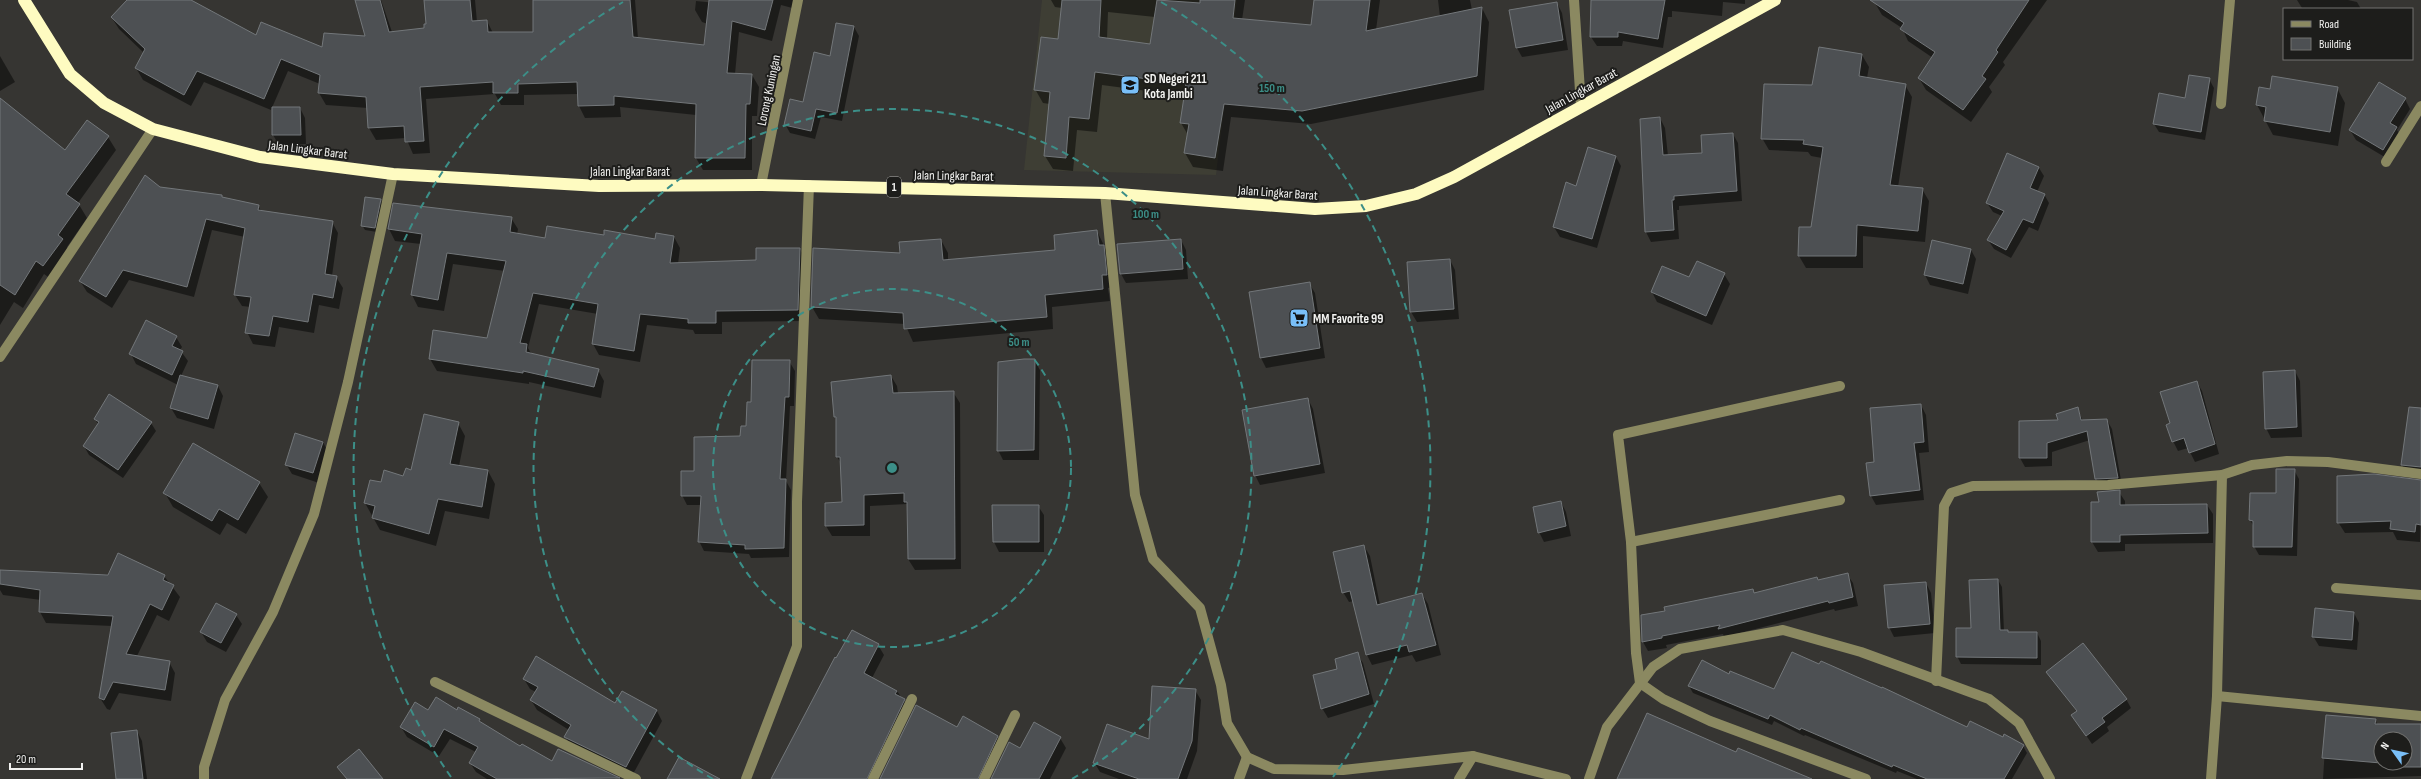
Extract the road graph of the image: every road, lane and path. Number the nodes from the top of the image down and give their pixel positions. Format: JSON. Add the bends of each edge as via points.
{"nodes":[{"id":1,"x":24,"y":0,"type":"edge"},
{"id":2,"x":798,"y":0,"type":"edge"},
{"id":3,"x":1574,"y":0,"type":"edge"},
{"id":4,"x":1775,"y":0,"type":"edge"},
{"id":5,"x":2230,"y":0,"type":"edge"},
{"id":6,"x":2221,"y":104,"type":"dead end"},
{"id":7,"x":1581,"y":106,"type":"junction"},
{"id":8,"x":2421,"y":106,"type":"edge"},
{"id":9,"x":153,"y":130,"type":"junction"},
{"id":10,"x":2386,"y":162,"type":"dead end"},
{"id":11,"x":393,"y":174,"type":"junction"},
{"id":12,"x":761,"y":185,"type":"junction"},
{"id":13,"x":809,"y":185,"type":"junction"},
{"id":14,"x":1105,"y":193,"type":"junction"},
{"id":15,"x":0,"y":357,"type":"edge"},
{"id":16,"x":1840,"y":386,"type":"dead end"},
{"id":17,"x":2421,"y":474,"type":"edge"},
{"id":18,"x":2222,"y":475,"type":"junction"},
{"id":19,"x":1840,"y":500,"type":"dead end"},
{"id":20,"x":1631,"y":542,"type":"junction"},
{"id":21,"x":2336,"y":588,"type":"dead end"},
{"id":22,"x":2421,"y":595,"type":"edge"},
{"id":23,"x":1936,"y":681,"type":"junction"},
{"id":24,"x":435,"y":682,"type":"dead end"},
{"id":25,"x":1640,"y":682,"type":"junction"},
{"id":26,"x":2217,"y":696,"type":"junction"},
{"id":27,"x":912,"y":699,"type":"dead end"},
{"id":28,"x":1015,"y":715,"type":"dead end"},
{"id":29,"x":2421,"y":716,"type":"edge"},
{"id":30,"x":1473,"y":756,"type":"junction"},
{"id":31,"x":1247,"y":757,"type":"junction"},
{"id":32,"x":204,"y":779,"type":"edge"},
{"id":33,"x":636,"y":779,"type":"edge"},
{"id":34,"x":746,"y":779,"type":"edge"},
{"id":35,"x":873,"y":779,"type":"edge"},
{"id":36,"x":984,"y":779,"type":"edge"},
{"id":37,"x":1239,"y":779,"type":"edge"},
{"id":38,"x":1459,"y":779,"type":"edge"},
{"id":39,"x":1566,"y":779,"type":"edge"},
{"id":40,"x":1589,"y":779,"type":"edge"},
{"id":41,"x":1866,"y":779,"type":"edge"},
{"id":42,"x":2050,"y":779,"type":"edge"},
{"id":43,"x":2211,"y":779,"type":"edge"}],
"edges":[{"from":1,"to":9,"type":"highway","name":"Jalan Lingkar Barat","number":"1","via":[[70,74],[104,103]]},
{"from":2,"to":12,"type":"street","name":"Lorong Kuningan"},
{"from":3,"to":7,"type":"street"},
{"from":4,"to":7,"type":"highway","name":"Jalan Lingkar Barat","number":"1"},
{"from":5,"to":6,"type":"street"},
{"from":7,"to":14,"type":"highway","name":"Jalan Lingkar Barat","number":"1","via":[[1454,177],[1416,194],[1366,206],[1316,209]]},
{"from":8,"to":10,"type":"street"},
{"from":9,"to":11,"type":"highway","name":"Jalan Lingkar Barat","number":"1","via":[[260,157]]},
{"from":9,"to":15,"type":"street"},
{"from":11,"to":12,"type":"highway","name":"Jalan Lingkar Barat","number":"1","via":[[599,186]]},
{"from":11,"to":32,"type":"street","via":[[348,382],[314,514],[273,612],[226,700],[204,767]]},
{"from":12,"to":13,"type":"highway","name":"Jalan Lingkar Barat","number":"1"},
{"from":13,"to":14,"type":"highway","name":"Jalan Lingkar Barat","number":"1"},
{"from":13,"to":34,"type":"street","via":[[797,502],[797,646]]},
{"from":14,"to":31,"type":"street","via":[[1135,495],[1153,559],[1200,608],[1221,685],[1227,723]]},
{"from":16,"to":20,"type":"street","via":[[1618,435]]},
{"from":17,"to":18,"type":"street","via":[[2328,462],[2287,461],[2252,465]]},
{"from":18,"to":23,"type":"street","via":[[2108,485],[1973,486],[1951,493],[1944,506]]},
{"from":18,"to":26,"type":"street"},
{"from":19,"to":20,"type":"street"},
{"from":20,"to":25,"type":"street","via":[[1636,653]]},
{"from":21,"to":22,"type":"street"},
{"from":23,"to":25,"type":"street","via":[[1861,652],[1783,630],[1680,648],[1653,667]]},
{"from":23,"to":42,"type":"street","via":[[1989,699],[2019,723]]},
{"from":24,"to":33,"type":"street"},
{"from":25,"to":40,"type":"street","via":[[1607,727]]},
{"from":25,"to":41,"type":"street","via":[[1663,699],[1710,721]]},
{"from":26,"to":29,"type":"street"},
{"from":26,"to":43,"type":"street"},
{"from":27,"to":35,"type":"street"},
{"from":28,"to":36,"type":"street"},
{"from":30,"to":31,"type":"street","via":[[1343,770],[1274,768]]},
{"from":30,"to":38,"type":"street"},
{"from":30,"to":39,"type":"street"},
{"from":31,"to":37,"type":"street"}]}
